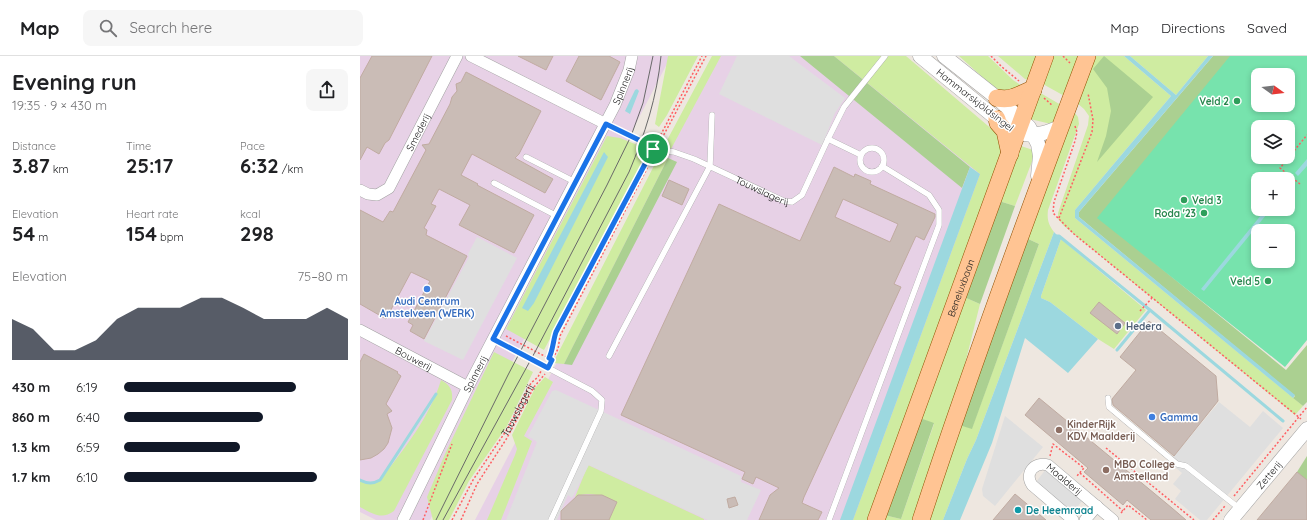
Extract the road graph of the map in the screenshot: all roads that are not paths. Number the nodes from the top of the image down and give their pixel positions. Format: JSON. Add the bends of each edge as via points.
{"nodes":[{"id":1,"x":457,"y":56,"type":"edge"},
{"id":2,"x":471,"y":56,"type":"edge"},
{"id":3,"x":632,"y":56,"type":"edge"},
{"id":4,"x":885,"y":56,"type":"edge"},
{"id":5,"x":920,"y":56,"type":"edge"},
{"id":6,"x":944,"y":56,"type":"edge"},
{"id":7,"x":1045,"y":56,"type":"edge"},
{"id":8,"x":1087,"y":56,"type":"edge"},
{"id":9,"x":1033,"y":90,"type":"junction"},
{"id":10,"x":997,"y":98,"type":"junction"},
{"id":11,"x":712,"y":115,"type":"dead end"},
{"id":12,"x":997,"y":119,"type":"junction"},
{"id":13,"x":606,"y":124,"type":"junction"},
{"id":14,"x":1020,"y":126,"type":"junction"},
{"id":15,"x":1060,"y":127,"type":"junction"},
{"id":16,"x":1034,"y":135,"type":"junction"},
{"id":17,"x":828,"y":139,"type":"junction"},
{"id":18,"x":1010,"y":154,"type":"junction"},
{"id":19,"x":861,"y":155,"type":"junction"},
{"id":20,"x":526,"y":157,"type":"dead end"},
{"id":21,"x":710,"y":166,"type":"junction"},
{"id":22,"x":882,"y":166,"type":"junction"},
{"id":23,"x":575,"y":182,"type":"junction"},
{"id":24,"x":494,"y":184,"type":"dead end"},
{"id":25,"x":364,"y":192,"type":"edge"},
{"id":26,"x":1037,"y":192,"type":"junction"},
{"id":27,"x":557,"y":216,"type":"junction"},
{"id":28,"x":360,"y":330,"type":"edge"},
{"id":29,"x":495,"y":335,"type":"junction"},
{"id":30,"x":609,"y":356,"type":"dead end"},
{"id":31,"x":468,"y":387,"type":"junction"},
{"id":32,"x":1108,"y":398,"type":"dead end"},
{"id":33,"x":1303,"y":423,"type":"edge"},
{"id":34,"x":1096,"y":506,"type":"junction"},
{"id":35,"x":1233,"y":510,"type":"edge"},
{"id":36,"x":1116,"y":518,"type":"edge"},
{"id":37,"x":403,"y":520,"type":"edge"},
{"id":38,"x":551,"y":520,"type":"edge"},
{"id":39,"x":830,"y":520,"type":"edge"},
{"id":40,"x":876,"y":520,"type":"edge"},
{"id":41,"x":921,"y":520,"type":"edge"},
{"id":42,"x":1073,"y":520,"type":"edge"},
{"id":43,"x":1085,"y":520,"type":"edge"}],
"edges":[{"from":1,"to":25,"type":"street","name":"Smederij","via":[[388,188],[377,195]]},
{"from":2,"to":13,"type":"street","name":"Touwslagerij"},
{"from":3,"to":13,"type":"street","name":"Spinnerij","via":[[625,82]]},
{"from":4,"to":17,"type":"lane","via":[[844,107]]},
{"from":5,"to":12,"type":"street","name":"Hammarskjöldsingel"},
{"from":6,"to":10,"type":"street","name":"Hammarskjöldsingel"},
{"from":7,"to":9,"type":"main road","name":"Beneluxbaan"},
{"from":8,"to":15,"type":"main road"},
{"from":9,"to":10,"type":"main road","via":[[1012,98]]},
{"from":9,"to":14,"type":"main road","name":"Beneluxbaan"},
{"from":10,"to":14,"type":"street","name":"Hammarskjöldsingel"},
{"from":11,"to":21,"type":"lane"},
{"from":12,"to":14,"type":"street","name":"Hammarskjöldsingel"},
{"from":12,"to":18,"type":"main road","via":[[1005,131]]},
{"from":13,"to":21,"type":"lane","name":"Touwslagerij","via":[[655,149],[694,158]]},
{"from":13,"to":23,"type":"street","name":"Spinnerij"},
{"from":14,"to":16,"type":"street","name":"Hammarskjöldsingel"},
{"from":14,"to":18,"type":"main road","name":"Beneluxbaan"},
{"from":15,"to":16,"type":"street","name":"Hammarskjöldsingel"},
{"from":15,"to":26,"type":"main road"},
{"from":16,"to":26,"type":"street","via":[[1040,156]]},
{"from":17,"to":19,"type":"lane"},
{"from":17,"to":21,"type":"lane","name":"Touwslagerij","via":[[802,195],[792,202],[784,201]]},
{"from":18,"to":40,"type":"main road","name":"Beneluxbaan"},
{"from":19,"to":22,"type":"lane","via":[[860,163],[865,170],[874,172]]},
{"from":19,"to":22,"type":"lane","via":[[867,148],[878,149],[883,155]]},
{"from":20,"to":23,"type":"lane"},
{"from":21,"to":30,"type":"lane"},
{"from":22,"to":39,"type":"lane","via":[[929,195],[939,210],[939,225]]},
{"from":23,"to":27,"type":"street","name":"Spinnerij"},
{"from":24,"to":27,"type":"lane"},
{"from":26,"to":41,"type":"main road"},
{"from":27,"to":29,"type":"street","name":"Spinnerij"},
{"from":28,"to":31,"type":"street","name":"Bouwerij"},
{"from":29,"to":31,"type":"street","name":"Spinnerij"},
{"from":29,"to":38,"type":"lane","via":[[546,367],[592,391],[602,400],[601,411]]},
{"from":31,"to":37,"type":"street","name":"Spinnerij"},
{"from":32,"to":35,"type":"lane","via":[[1109,407],[1176,464],[1186,466]]},
{"from":33,"to":35,"type":"street","name":"Zetterij"},
{"from":34,"to":36,"type":"street","name":"Maalderij"},
{"from":34,"to":42,"type":"street","name":"Maalderij","via":[[1048,465],[1041,464],[1032,468],[1029,474],[1032,485]]},
{"from":34,"to":43,"type":"street"}]}
